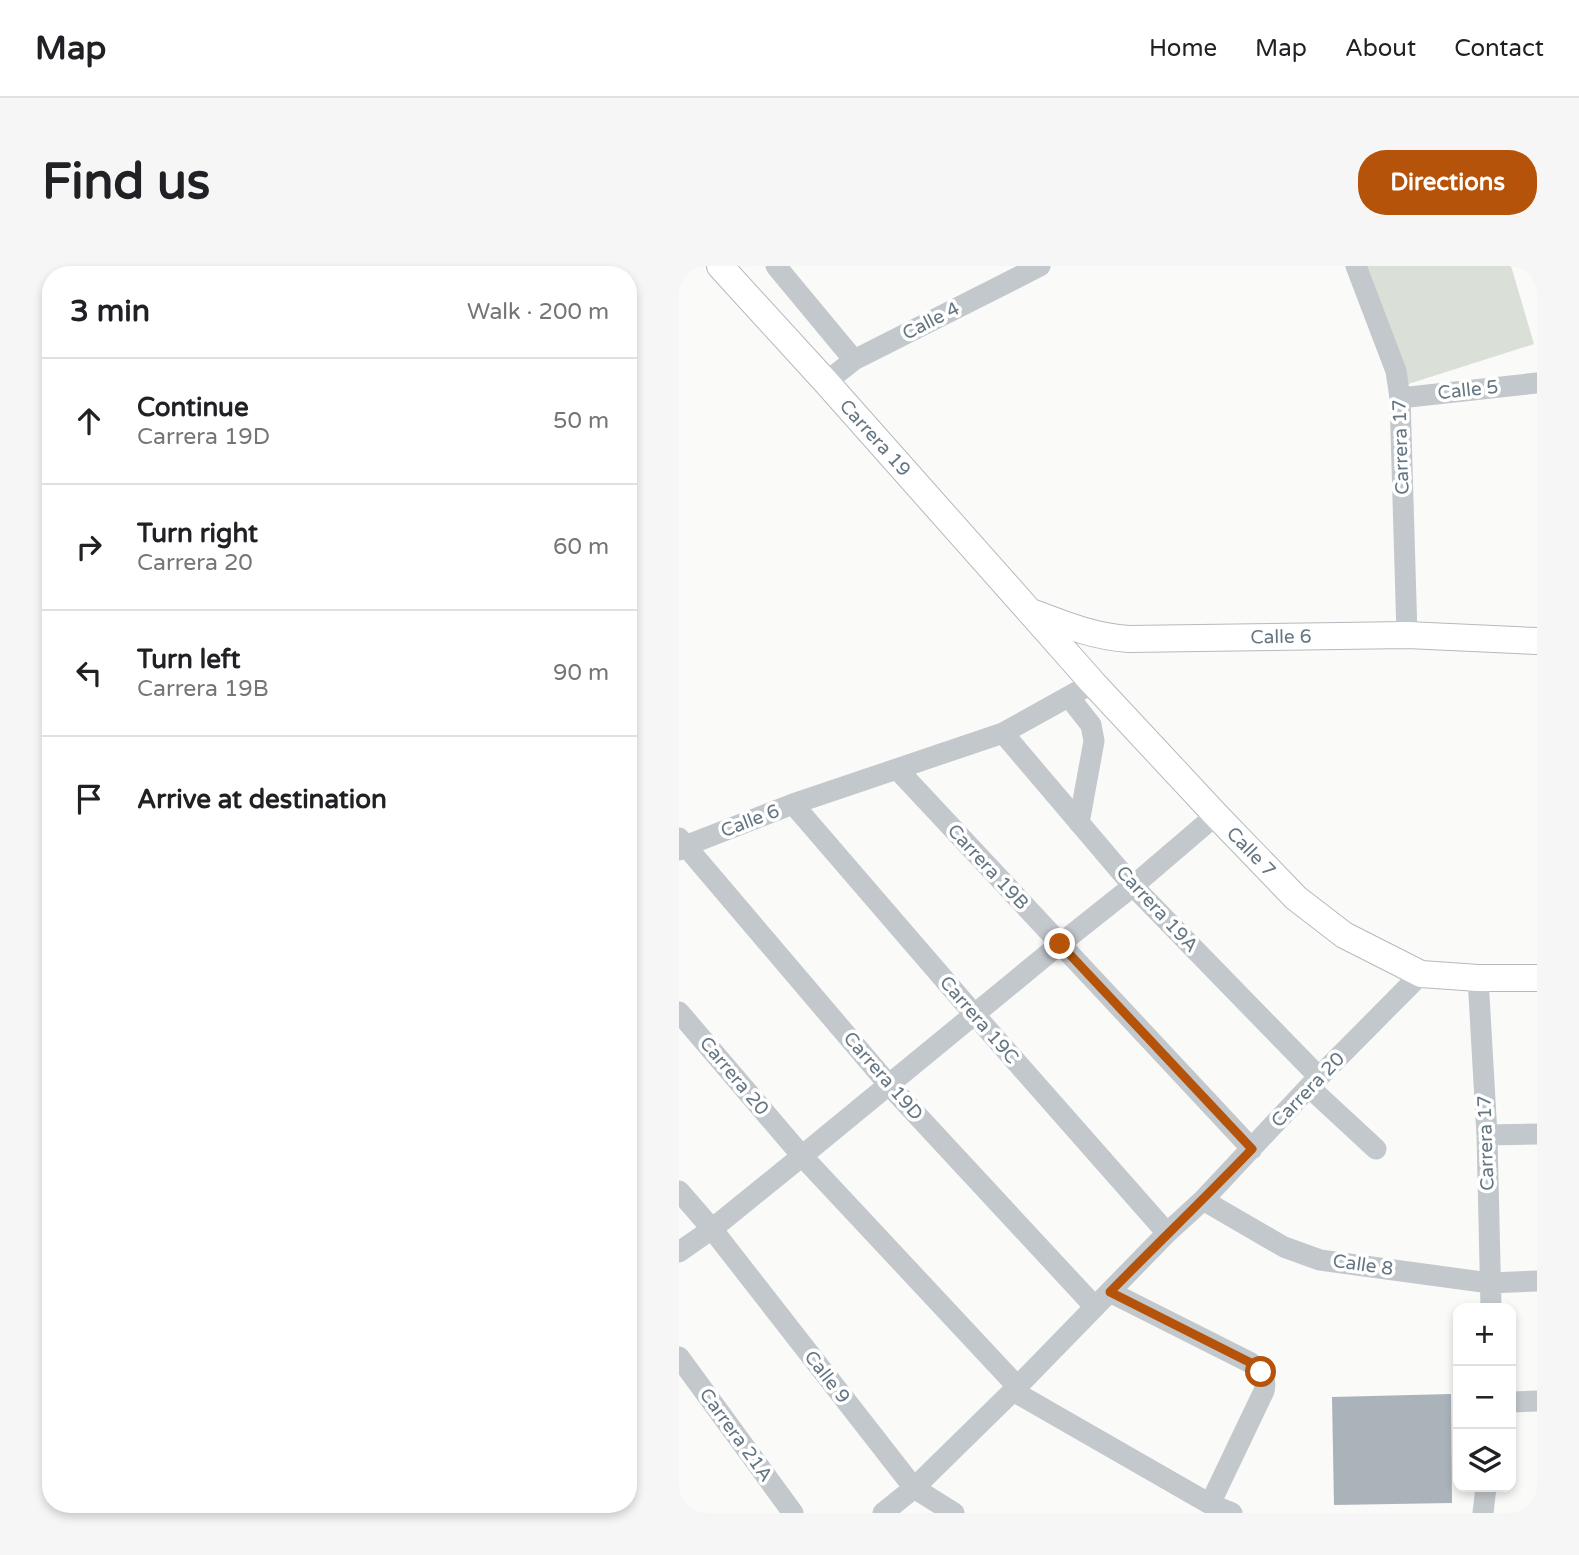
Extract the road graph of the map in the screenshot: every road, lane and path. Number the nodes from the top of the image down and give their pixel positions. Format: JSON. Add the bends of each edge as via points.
{"nodes":[{"id":1,"x":720,"y":266,"type":"edge"},
{"id":2,"x":776,"y":266,"type":"edge"},
{"id":3,"x":1356,"y":266,"type":"edge"},
{"id":4,"x":1037,"y":267,"type":"edge"},
{"id":5,"x":854,"y":360,"type":"junction"},
{"id":6,"x":826,"y":382,"type":"junction"},
{"id":7,"x":1537,"y":383,"type":"edge"},
{"id":8,"x":1400,"y":398,"type":"junction"},
{"id":9,"x":1029,"y":611,"type":"junction"},
{"id":10,"x":1406,"y":635,"type":"junction"},
{"id":11,"x":1129,"y":639,"type":"junction"},
{"id":12,"x":1537,"y":641,"type":"edge"},
{"id":13,"x":1093,"y":683,"type":"junction"},
{"id":14,"x":1069,"y":697,"type":"junction"},
{"id":15,"x":1003,"y":733,"type":"junction"},
{"id":16,"x":898,"y":770,"type":"junction"},
{"id":17,"x":793,"y":804,"type":"junction"},
{"id":18,"x":1216,"y":815,"type":"junction"},
{"id":19,"x":1079,"y":823,"type":"junction"},
{"id":20,"x":681,"y":845,"type":"edge"},
{"id":21,"x":1133,"y":886,"type":"junction"},
{"id":22,"x":1060,"y":944,"type":"junction"},
{"id":23,"x":1422,"y":974,"type":"junction"},
{"id":24,"x":1478,"y":978,"type":"junction"},
{"id":25,"x":1537,"y":978,"type":"edge"},
{"id":26,"x":679,"y":1012,"type":"edge"},
{"id":27,"x":974,"y":1014,"type":"junction"},
{"id":28,"x":1314,"y":1082,"type":"junction"},
{"id":29,"x":889,"y":1085,"type":"junction"},
{"id":30,"x":1537,"y":1134,"type":"edge"},
{"id":31,"x":1487,"y":1135,"type":"junction"},
{"id":32,"x":1252,"y":1149,"type":"junction"},
{"id":33,"x":1376,"y":1149,"type":"dead end"},
{"id":34,"x":802,"y":1156,"type":"junction"},
{"id":35,"x":679,"y":1191,"type":"edge"},
{"id":36,"x":1203,"y":1200,"type":"junction"},
{"id":37,"x":712,"y":1229,"type":"junction"},
{"id":38,"x":1167,"y":1233,"type":"junction"},
{"id":39,"x":679,"y":1251,"type":"edge"},
{"id":40,"x":1537,"y":1281,"type":"edge"},
{"id":41,"x":1490,"y":1283,"type":"junction"},
{"id":42,"x":1102,"y":1299,"type":"junction"},
{"id":43,"x":1491,"y":1303,"type":"edge"},
{"id":44,"x":679,"y":1357,"type":"edge"},
{"id":45,"x":1015,"y":1389,"type":"junction"},
{"id":46,"x":1537,"y":1401,"type":"edge"},
{"id":47,"x":1516,"y":1402,"type":"edge"},
{"id":48,"x":914,"y":1488,"type":"junction"},
{"id":49,"x":1485,"y":1492,"type":"edge"},
{"id":50,"x":1210,"y":1504,"type":"junction"},
{"id":51,"x":793,"y":1513,"type":"edge"},
{"id":52,"x":883,"y":1513,"type":"edge"},
{"id":53,"x":954,"y":1513,"type":"edge"},
{"id":54,"x":1232,"y":1513,"type":"edge"},
{"id":55,"x":1483,"y":1513,"type":"edge"}],
"edges":[{"from":1,"to":6,"type":"main road","name":"Carrera 19"},
{"from":2,"to":5,"type":"street"},
{"from":3,"to":8,"type":"street","name":"Carrera 17","via":[[1396,371]]},
{"from":4,"to":5,"type":"street","name":"Calle 4"},
{"from":5,"to":6,"type":"street","name":"Calle 4"},
{"from":6,"to":9,"type":"main road","name":"Carrera 19"},
{"from":7,"to":8,"type":"street","name":"Calle 5"},
{"from":8,"to":10,"type":"street","name":"Carrera 17"},
{"from":9,"to":11,"type":"main road","name":"Calle 6","via":[[1080,630]]},
{"from":9,"to":13,"type":"main road","name":"Calle 7"},
{"from":10,"to":11,"type":"main road","name":"Calle 6"},
{"from":10,"to":12,"type":"main road","name":"Calle 6"},
{"from":11,"to":13,"type":"main road","via":[[1106,651]]},
{"from":13,"to":14,"type":"street","name":"Calle 6"},
{"from":13,"to":18,"type":"main road","name":"Calle 7"},
{"from":14,"to":15,"type":"street","name":"Calle 6"},
{"from":14,"to":19,"type":"street","via":[[1091,725],[1094,741]]},
{"from":15,"to":16,"type":"street","name":"Calle 6"},
{"from":15,"to":19,"type":"street","name":"Carrera 19A"},
{"from":16,"to":17,"type":"street","name":"Calle 6"},
{"from":16,"to":22,"type":"street","name":"Carrera 19B"},
{"from":17,"to":20,"type":"street","name":"Calle 6"},
{"from":17,"to":27,"type":"street","name":"Carrera 19C"},
{"from":18,"to":21,"type":"street"},
{"from":18,"to":23,"type":"main road","name":"Calle 7","via":[[1296,898],[1344,935]]},
{"from":19,"to":21,"type":"street","name":"Carrera 19A"},
{"from":20,"to":29,"type":"street","name":"Carrera 19D"},
{"from":21,"to":22,"type":"street"},
{"from":21,"to":28,"type":"street","name":"Carrera 19A"},
{"from":22,"to":27,"type":"street"},
{"from":22,"to":32,"type":"street","name":"Carrera 19B"},
{"from":23,"to":24,"type":"main road","name":"Calle 7"},
{"from":23,"to":28,"type":"street","name":"Carrera 20"},
{"from":24,"to":25,"type":"main road","name":"Calle 7"},
{"from":24,"to":31,"type":"street","name":"Carrera 17"},
{"from":26,"to":34,"type":"street","name":"Carrera 20"},
{"from":27,"to":29,"type":"street"},
{"from":27,"to":38,"type":"street","name":"Carrera 19C"},
{"from":28,"to":32,"type":"street","name":"Carrera 20"},
{"from":28,"to":33,"type":"street","name":"Carrera 19A"},
{"from":29,"to":34,"type":"street"},
{"from":29,"to":42,"type":"street","name":"Carrera 19D"},
{"from":30,"to":31,"type":"street"},
{"from":31,"to":41,"type":"street","name":"Carrera 17"},
{"from":32,"to":36,"type":"street","name":"Carrera 20"},
{"from":34,"to":37,"type":"street"},
{"from":34,"to":45,"type":"street","name":"Carrera 20"},
{"from":35,"to":37,"type":"street","name":"Calle 9"},
{"from":36,"to":38,"type":"street","name":"Carrera 20"},
{"from":36,"to":41,"type":"street","name":"Calle 8","via":[[1284,1247],[1320,1260]]},
{"from":37,"to":39,"type":"street"},
{"from":37,"to":48,"type":"street","name":"Calle 9"},
{"from":38,"to":42,"type":"street","name":"Carrera 20"},
{"from":40,"to":41,"type":"street","name":"Calle 8"},
{"from":41,"to":43,"type":"street","name":"Carrera 17"},
{"from":42,"to":45,"type":"street","name":"Carrera 20"},
{"from":42,"to":50,"type":"street","name":"Carrera 19D","via":[[1251,1363],[1265,1377],[1264,1391]]},
{"from":44,"to":51,"type":"street","name":"Carrera 21A"},
{"from":45,"to":48,"type":"street","name":"Carrera 20"},
{"from":45,"to":50,"type":"street","name":"Carrera 20"},
{"from":46,"to":47,"type":"street"},
{"from":48,"to":52,"type":"street","name":"Carrera 20"},
{"from":48,"to":53,"type":"street","name":"Calle 9"},
{"from":49,"to":55,"type":"street"},
{"from":50,"to":54,"type":"street","name":"Carrera 20"}]}
